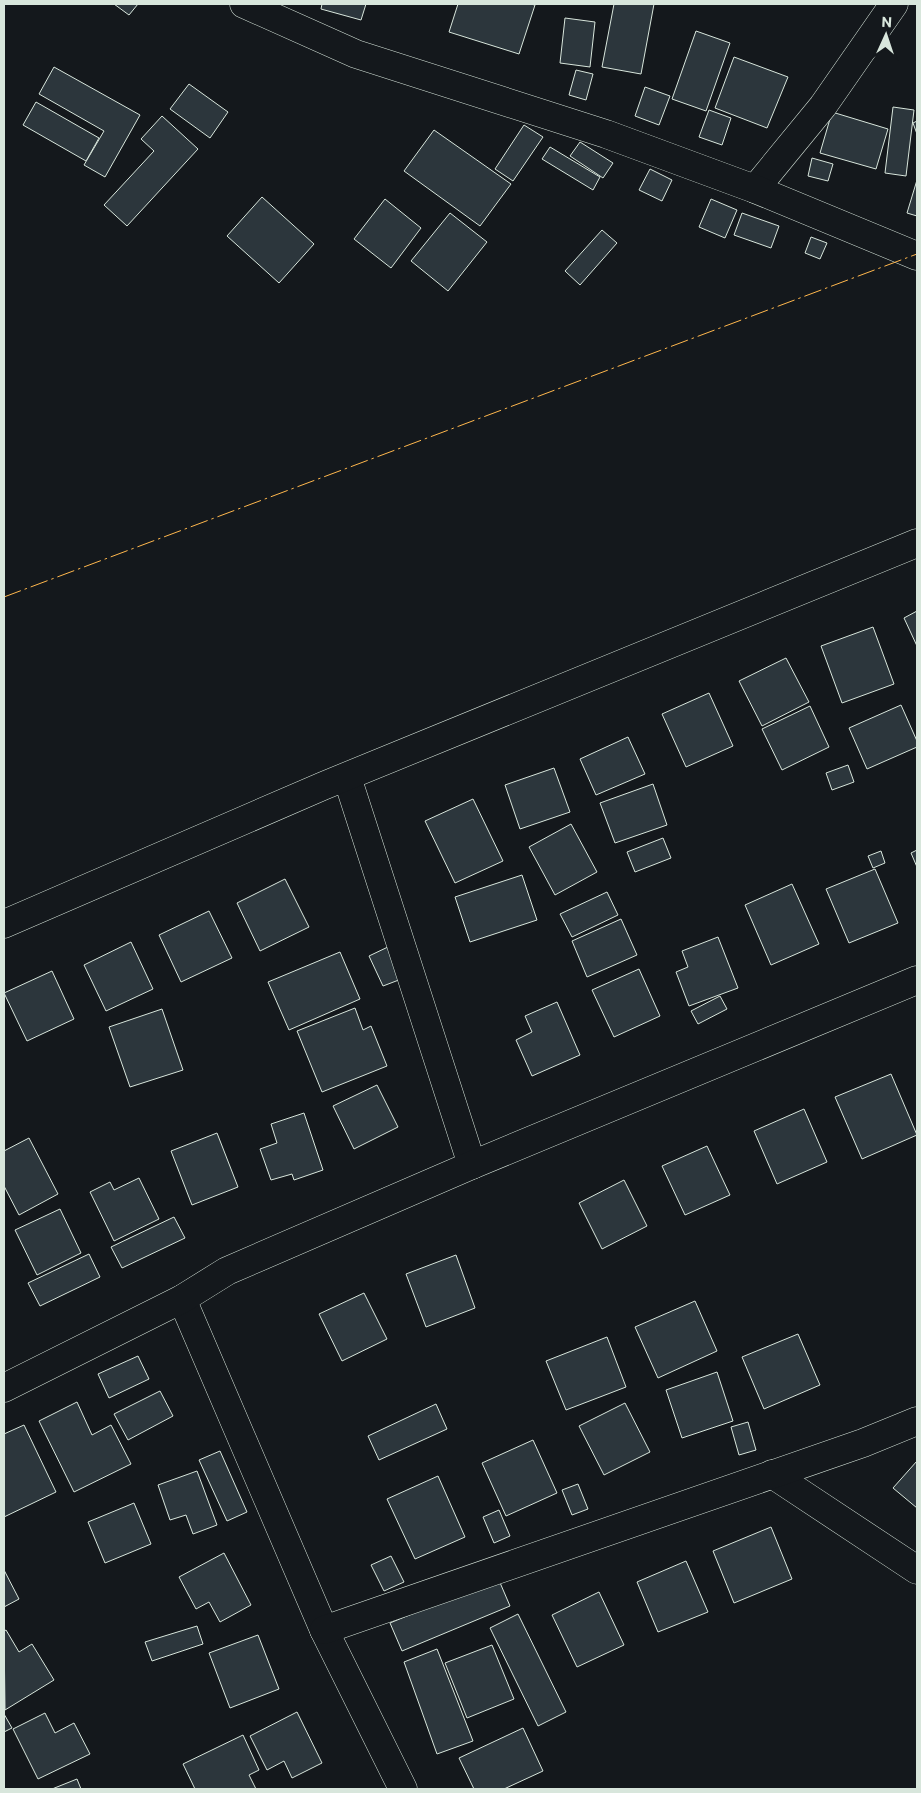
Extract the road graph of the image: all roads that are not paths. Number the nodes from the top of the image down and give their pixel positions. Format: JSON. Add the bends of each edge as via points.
{"nodes":[{"id":1,"x":244,"y":4,"type":"edge"},
{"id":2,"x":894,"y":4,"type":"edge"},
{"id":3,"x":755,"y":189,"type":"junction"},
{"id":4,"x":917,"y":256,"type":"edge"},
{"id":5,"x":917,"y":543,"type":"edge"},
{"id":6,"x":346,"y":777,"type":"junction"},
{"id":7,"x":4,"y":924,"type":"edge"},
{"id":8,"x":917,"y":980,"type":"edge"},
{"id":9,"x":472,"y":1165,"type":"junction"},
{"id":10,"x":182,"y":1299,"type":"junction"},
{"id":11,"x":4,"y":1388,"type":"edge"},
{"id":12,"x":917,"y":1421,"type":"edge"},
{"id":13,"x":772,"y":1474,"type":"junction"},
{"id":14,"x":917,"y":1570,"type":"edge"},
{"id":15,"x":324,"y":1630,"type":"junction"},
{"id":16,"x":403,"y":1789,"type":"edge"}],
"edges":[{"from":1,"to":3,"type":"street","via":[[356,54],[606,134]]},
{"from":2,"to":3,"type":"street","via":[[823,106]]},
{"from":3,"to":4,"type":"street"},
{"from":5,"to":6,"type":"street"},
{"from":6,"to":7,"type":"street"},
{"from":6,"to":9,"type":"street"},
{"from":8,"to":9,"type":"street"},
{"from":9,"to":10,"type":"street","via":[[227,1271]]},
{"from":10,"to":11,"type":"street"},
{"from":10,"to":15,"type":"street"},
{"from":12,"to":13,"type":"street"},
{"from":13,"to":14,"type":"street"},
{"from":13,"to":15,"type":"street"},
{"from":15,"to":16,"type":"street"}]}
